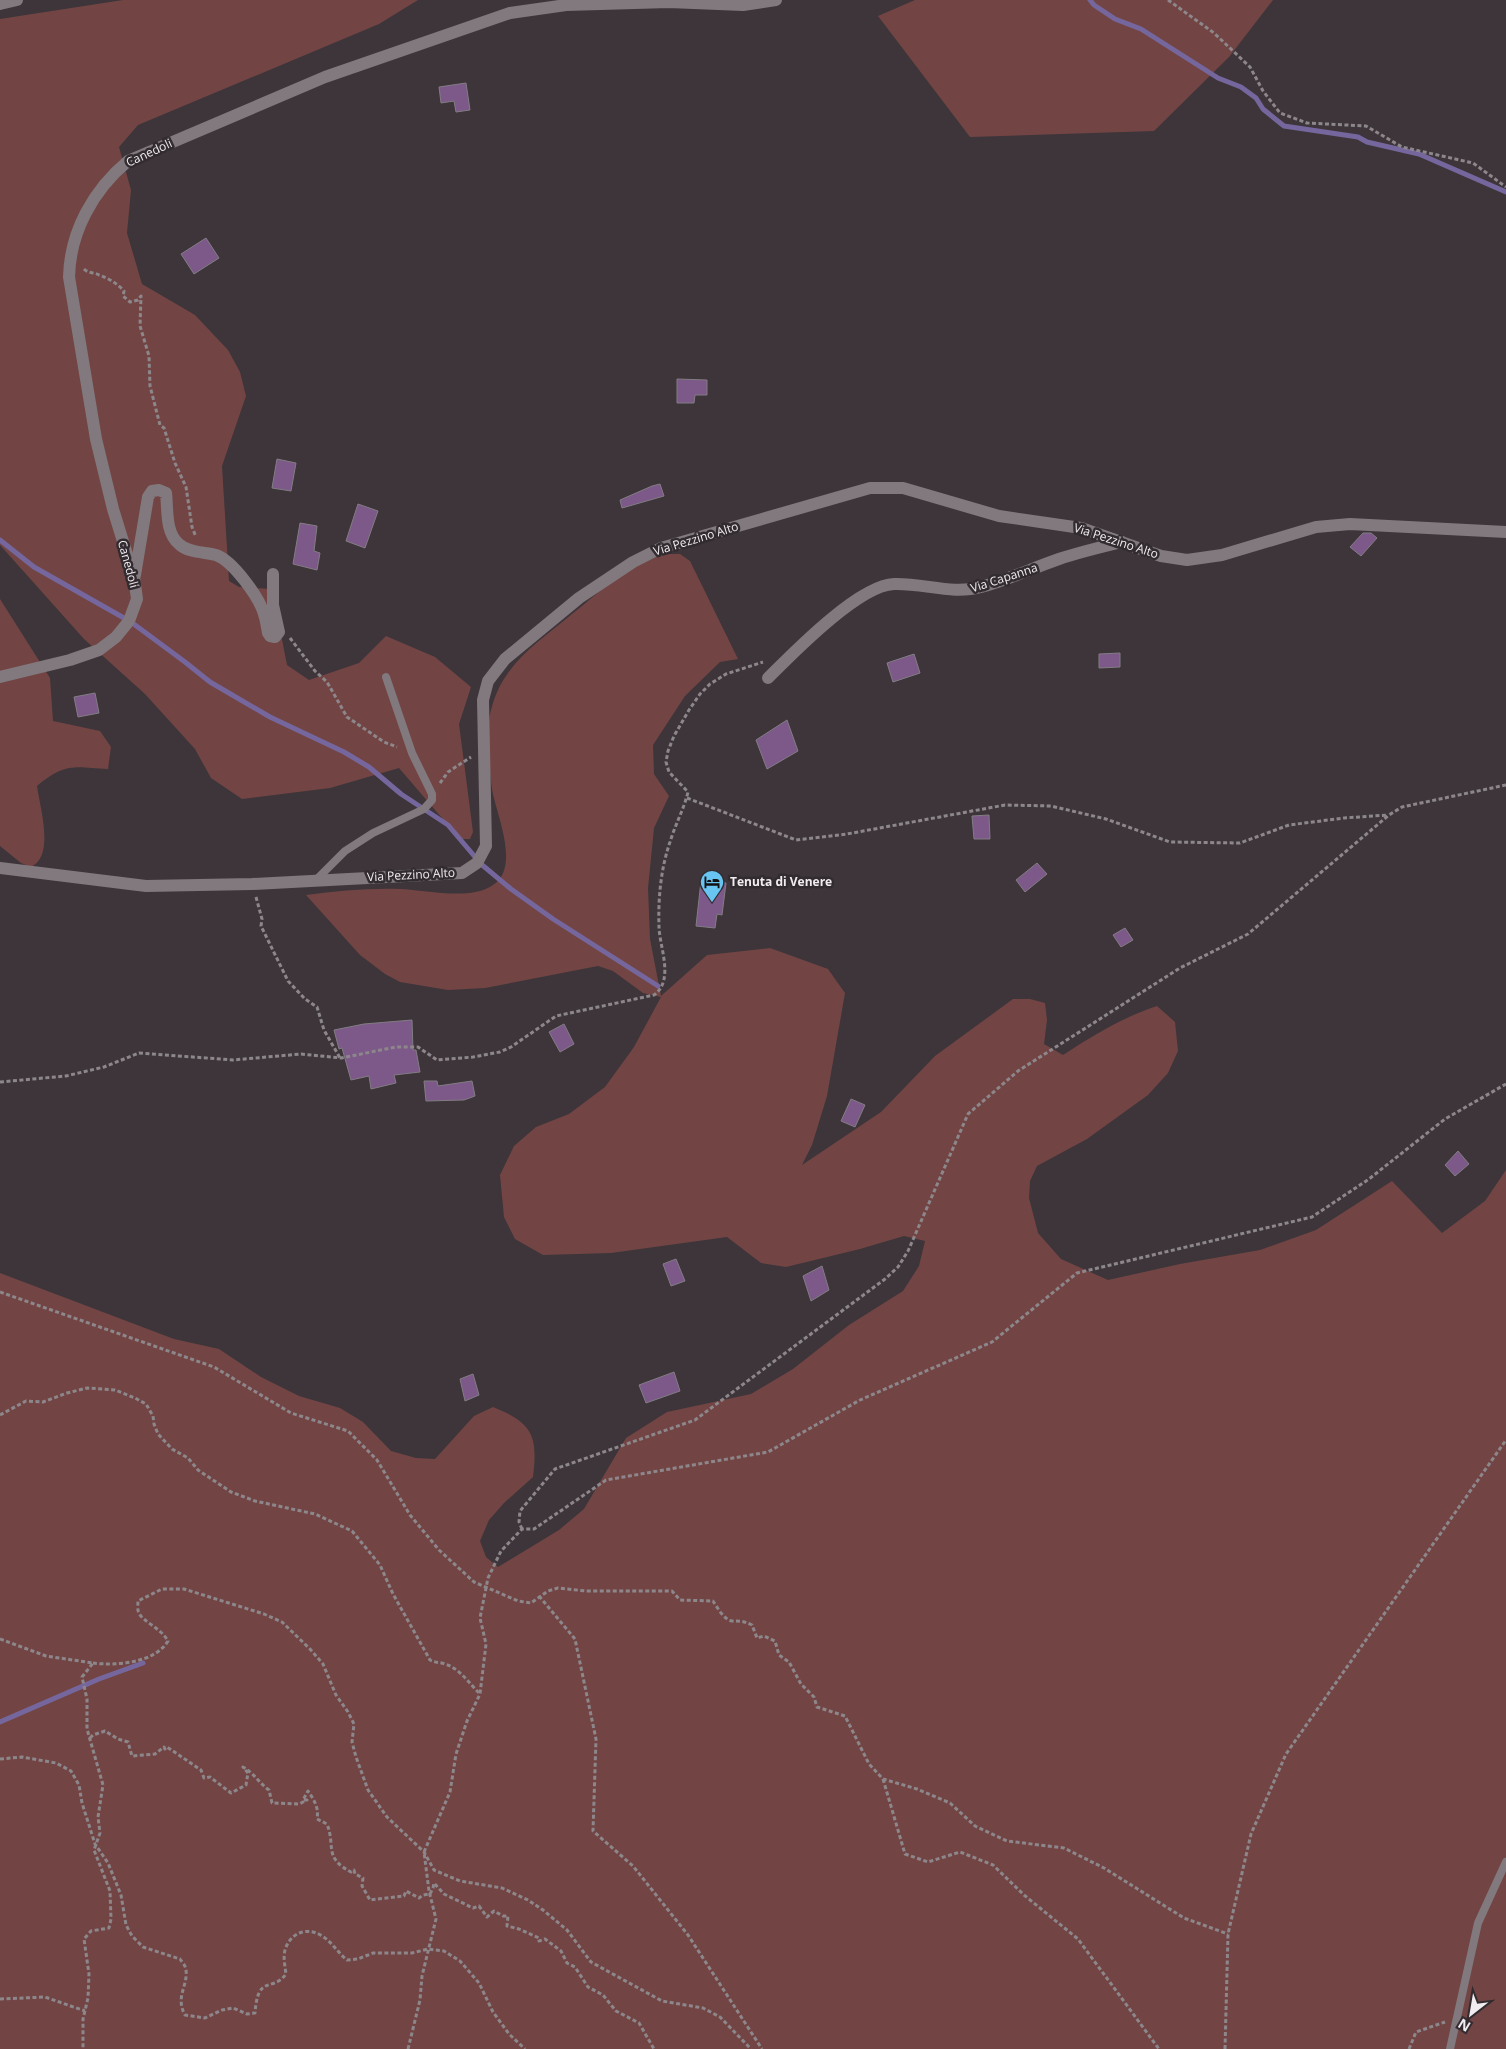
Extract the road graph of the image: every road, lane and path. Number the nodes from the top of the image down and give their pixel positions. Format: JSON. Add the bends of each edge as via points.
{"nodes":[{"id":1,"x":18,"y":0,"type":"edge"},
{"id":2,"x":776,"y":0,"type":"edge"},
{"id":3,"x":1168,"y":0,"type":"edge"},
{"id":4,"x":0,"y":4,"type":"edge"},
{"id":5,"x":1506,"y":187,"type":"edge"},
{"id":6,"x":69,"y":264,"type":"junction"},
{"id":7,"x":1506,"y":532,"type":"edge"},
{"id":8,"x":1122,"y":542,"type":"junction"},
{"id":9,"x":218,"y":556,"type":"junction"},
{"id":10,"x":273,"y":574,"type":"dead end"},
{"id":11,"x":134,"y":577,"type":"junction"},
{"id":12,"x":287,"y":633,"type":"dead end"},
{"id":13,"x":790,"y":656,"type":"junction"},
{"id":14,"x":0,"y":677,"type":"edge"},
{"id":15,"x":386,"y":678,"type":"dead end"},
{"id":16,"x":768,"y":678,"type":"dead end"},
{"id":17,"x":484,"y":749,"type":"junction"},
{"id":18,"x":412,"y":753,"type":"junction"},
{"id":19,"x":1506,"y":785,"type":"edge"},
{"id":20,"x":432,"y":794,"type":"junction"},
{"id":21,"x":687,"y":798,"type":"junction"},
{"id":22,"x":1388,"y":815,"type":"junction"},
{"id":23,"x":0,"y":868,"type":"edge"},
{"id":24,"x":315,"y":881,"type":"junction"},
{"id":25,"x":252,"y":884,"type":"junction"},
{"id":26,"x":341,"y":1058,"type":"junction"},
{"id":27,"x":0,"y":1082,"type":"edge"},
{"id":28,"x":1506,"y":1084,"type":"edge"},
{"id":29,"x":0,"y":1292,"type":"edge"},
{"id":30,"x":0,"y":1415,"type":"edge"},
{"id":31,"x":1506,"y":1440,"type":"edge"},
{"id":32,"x":522,"y":1528,"type":"junction"},
{"id":33,"x":485,"y":1587,"type":"junction"},
{"id":34,"x":540,"y":1596,"type":"junction"},
{"id":35,"x":0,"y":1639,"type":"edge"},
{"id":36,"x":93,"y":1662,"type":"junction"},
{"id":37,"x":480,"y":1694,"type":"junction"},
{"id":38,"x":90,"y":1738,"type":"junction"},
{"id":39,"x":0,"y":1760,"type":"edge"},
{"id":40,"x":883,"y":1779,"type":"junction"},
{"id":41,"x":95,"y":1844,"type":"junction"},
{"id":42,"x":424,"y":1852,"type":"junction"},
{"id":43,"x":1506,"y":1862,"type":"edge"},
{"id":44,"x":430,"y":1894,"type":"junction"},
{"id":45,"x":1228,"y":1934,"type":"junction"},
{"id":46,"x":428,"y":1949,"type":"junction"},
{"id":47,"x":0,"y":1999,"type":"edge"},
{"id":48,"x":85,"y":2011,"type":"junction"},
{"id":49,"x":1455,"y":2019,"type":"junction"},
{"id":50,"x":83,"y":2049,"type":"edge"},
{"id":51,"x":408,"y":2049,"type":"edge"},
{"id":52,"x":525,"y":2049,"type":"edge"},
{"id":53,"x":654,"y":2049,"type":"edge"},
{"id":54,"x":751,"y":2049,"type":"edge"},
{"id":55,"x":762,"y":2049,"type":"edge"},
{"id":56,"x":1159,"y":2049,"type":"edge"},
{"id":57,"x":1225,"y":2049,"type":"edge"},
{"id":58,"x":1409,"y":2049,"type":"edge"},
{"id":59,"x":1450,"y":2049,"type":"edge"}],
"edges":[{"from":1,"to":4,"type":"street"},
{"from":2,"to":6,"type":"street","name":"Canedoli","via":[[743,5],[669,2],[566,5],[510,12],[325,77],[128,161],[94,199],[78,230]]},
{"from":3,"to":5,"type":"path","via":[[1214,33],[1250,67],[1280,113],[1307,122],[1366,126],[1402,147],[1473,163]]},
{"from":6,"to":9,"type":"path","via":[[77,262],[88,273],[119,285],[130,302],[141,296],[140,326],[150,356],[150,386],[160,425],[164,428],[186,487],[192,528],[199,542]]},
{"from":6,"to":11,"type":"street","name":"Canedoli","via":[[72,300],[96,439]]},
{"from":7,"to":8,"type":"street","name":"Via Pezzino Alto","via":[[1350,524],[1316,527],[1222,556],[1187,560],[1161,556]]},
{"from":8,"to":13,"type":"street","name":"Via Capanna","via":[[1061,558],[959,592],[927,585],[892,584],[874,589],[817,631]]},
{"from":8,"to":17,"type":"street","name":"Via Pezzino Alto","via":[[1081,528],[999,516],[903,488],[870,488],[660,548],[579,598],[505,659],[488,680],[482,700]]},
{"from":9,"to":10,"type":"street","via":[[236,569],[261,608],[270,636],[275,637],[279,632],[273,605]]},
{"from":9,"to":11,"type":"street","via":[[178,544],[167,520],[166,493],[152,491],[148,497]]},
{"from":11,"to":14,"type":"street","name":"Canedoli","via":[[137,600],[129,621],[99,650]]},
{"from":12,"to":18,"type":"path","via":[[327,682],[347,717],[384,742]]},
{"from":13,"to":16,"type":"street","name":"Via Capanna"},
{"from":13,"to":21,"type":"path","via":[[775,657],[726,674],[700,694],[674,736],[666,762],[669,772],[688,792]]},
{"from":15,"to":18,"type":"lane"},
{"from":17,"to":20,"type":"path","via":[[448,772]]},
{"from":17,"to":24,"type":"street","name":"Via Pezzino Alto","via":[[486,846],[478,863],[462,873]]},
{"from":18,"to":20,"type":"lane"},
{"from":19,"to":22,"type":"path","via":[[1402,807]]},
{"from":20,"to":24,"type":"lane","via":[[432,800],[424,809],[352,846]]},
{"from":21,"to":22,"type":"path","via":[[796,840],[847,834],[1005,805],[1051,806],[1097,816],[1170,842],[1240,843],[1289,825]]},
{"from":21,"to":26,"type":"path","via":[[669,844],[663,870],[659,926],[664,983],[658,992],[556,1016],[500,1052],[437,1060],[418,1047],[396,1047]]},
{"from":22,"to":32,"type":"path","via":[[1248,934],[1180,968],[1026,1066],[968,1114],[908,1251],[885,1279],[695,1420],[555,1468],[520,1511]]},
{"from":23,"to":25,"type":"street","name":"Via Pezzino Alto","via":[[146,886]]},
{"from":24,"to":25,"type":"street","name":"Via Pezzino Alto"},
{"from":25,"to":26,"type":"path","via":[[261,926],[288,982],[317,1007],[324,1030]]},
{"from":26,"to":27,"type":"path","via":[[301,1054],[233,1060],[139,1054],[66,1076]]},
{"from":28,"to":32,"type":"path","via":[[1444,1119],[1369,1180],[1312,1217],[1077,1273],[992,1342],[860,1400],[768,1452],[606,1480],[534,1529]]},
{"from":29,"to":33,"type":"path","via":[[214,1367],[291,1413],[348,1431],[377,1460],[410,1516],[439,1550],[474,1582]]},
{"from":30,"to":37,"type":"path","via":[[26,1401],[43,1402],[87,1388],[115,1390],[136,1398],[146,1404],[158,1434],[172,1449],[231,1492],[255,1501],[315,1514],[352,1531],[380,1565],[430,1660],[456,1670]]},
{"from":31,"to":45,"type":"path","via":[[1286,1754],[1252,1834]]},
{"from":32,"to":33,"type":"path","via":[[501,1551]]},
{"from":33,"to":34,"type":"path","via":[[518,1601],[531,1603]]},
{"from":33,"to":37,"type":"path","via":[[480,1618],[486,1644]]},
{"from":34,"to":40,"type":"path","via":[[558,1588],[672,1591],[680,1600],[713,1601],[722,1615],[731,1621],[752,1625],[757,1638],[764,1636],[775,1641],[780,1655],[790,1662],[801,1684],[814,1697],[817,1707],[845,1716],[869,1764]]},
{"from":34,"to":55,"type":"path","via":[[575,1639],[596,1739],[593,1831],[633,1866],[688,1935]]},
{"from":35,"to":36,"type":"path","via":[[46,1656]]},
{"from":36,"to":38,"type":"path","via":[[82,1677]]},
{"from":36,"to":42,"type":"path","via":[[106,1665],[132,1662],[146,1658],[165,1646],[168,1641],[163,1632],[138,1612],[138,1600],[162,1590],[184,1589],[282,1622],[323,1664],[336,1695],[348,1712],[354,1724],[352,1742],[368,1790],[387,1817]]},
{"from":37,"to":42,"type":"path","via":[[456,1754],[450,1792]]},
{"from":38,"to":41,"type":"path","via":[[96,1766],[103,1779],[98,1817],[100,1833]]},
{"from":38,"to":44,"type":"path","via":[[105,1731],[128,1742],[132,1756],[155,1754],[167,1747],[201,1770],[204,1778],[210,1777],[231,1793],[246,1785],[248,1772],[243,1768],[253,1772],[269,1790],[272,1803],[300,1804],[307,1800],[303,1800],[308,1791],[314,1798],[317,1818],[327,1824],[331,1851],[337,1865],[351,1872],[354,1870],[363,1878],[362,1886],[370,1900],[404,1896],[406,1891],[419,1898]]},
{"from":39,"to":41,"type":"path","via":[[22,1757],[56,1763],[71,1771],[79,1785]]},
{"from":40,"to":45,"type":"path","via":[[917,1789],[950,1804],[975,1826],[1007,1841],[1064,1848],[1104,1868],[1184,1918]]},
{"from":40,"to":56,"type":"path","via":[[905,1854],[928,1862],[960,1852],[993,1865],[1078,1939]]},
{"from":41,"to":46,"type":"path","via":[[108,1863],[121,1895],[126,1925],[132,1936],[144,1947],[180,1959],[186,1969],[181,1999],[185,2014],[205,2018],[233,2008],[247,2014],[255,2013],[256,1997],[267,1984],[282,1980],[286,1974],[285,1949],[292,1938],[304,1930],[324,1937],[347,1960]]},
{"from":41,"to":48,"type":"path","via":[[94,1852],[110,1891],[111,1919],[109,1928],[91,1931],[85,1937],[89,1979]]},
{"from":42,"to":44,"type":"path"},
{"from":42,"to":54,"type":"path","via":[[434,1870],[445,1876],[502,1888],[528,1900],[567,1930],[591,1962],[662,2001],[703,2008],[720,2017]]},
{"from":43,"to":49,"type":"lane","via":[[1478,1923]]},
{"from":44,"to":46,"type":"path","via":[[436,1919]]},
{"from":44,"to":53,"type":"path","via":[[434,1884],[444,1894],[473,1908],[479,1906],[487,1917],[494,1911],[508,1916],[507,1926],[529,1932],[539,1941],[545,1939],[561,1951],[566,1963],[575,1967],[588,1987],[604,1995],[616,2011],[638,2023]]},
{"from":45,"to":57,"type":"path"},
{"from":46,"to":51,"type":"path"},
{"from":46,"to":52,"type":"path","via":[[444,1950],[460,1961],[479,1983],[493,2012],[509,2034]]},
{"from":47,"to":48,"type":"path","via":[[45,1997]]},
{"from":48,"to":50,"type":"path"},
{"from":49,"to":58,"type":"path","via":[[1416,2032]]},
{"from":49,"to":59,"type":"lane"}]}
